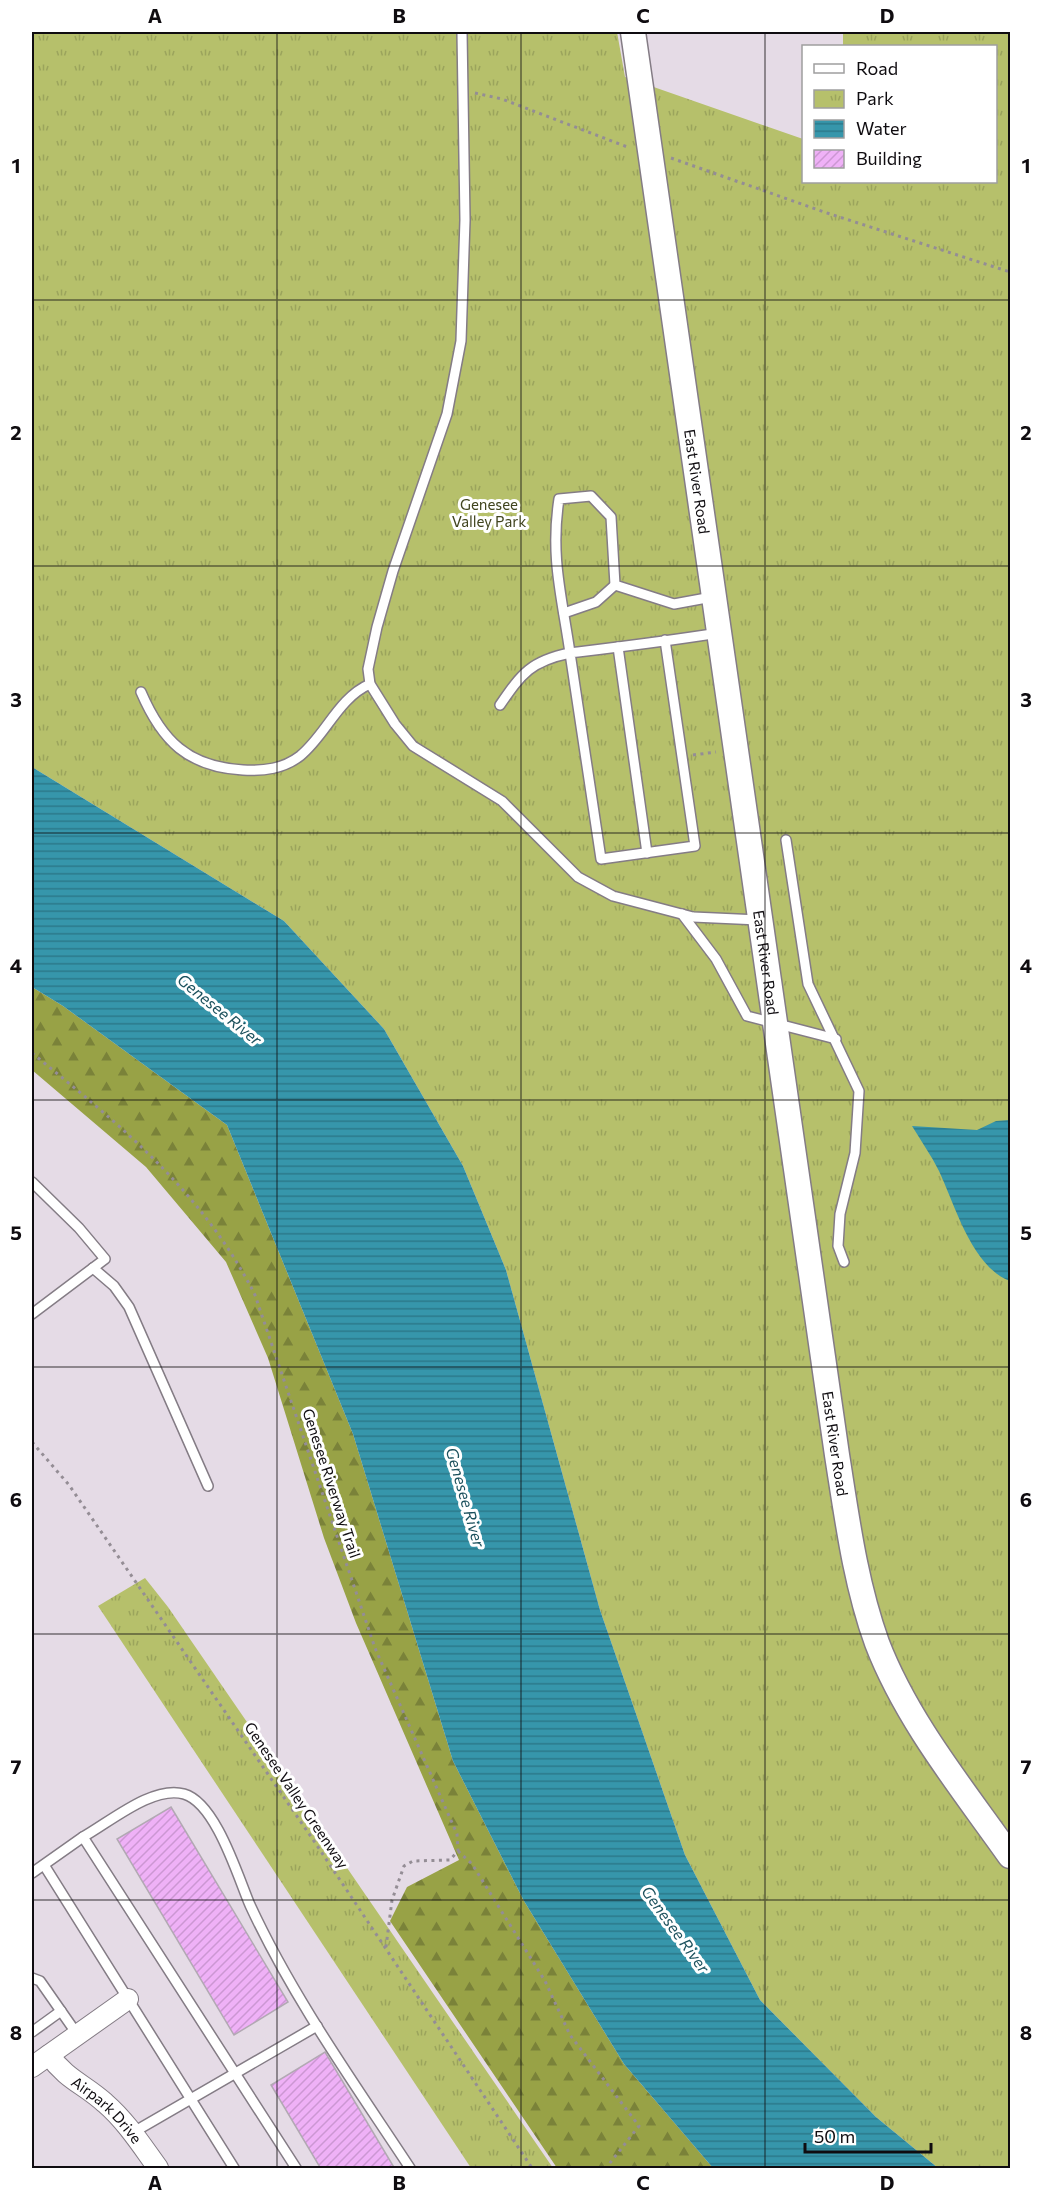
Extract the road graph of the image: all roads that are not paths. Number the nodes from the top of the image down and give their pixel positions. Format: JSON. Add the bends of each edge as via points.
{"nodes":[{"id":1,"x":462,"y":32,"type":"edge"},
{"id":2,"x":633,"y":32,"type":"edge"},
{"id":3,"x":615,"y":585,"type":"junction"},
{"id":4,"x":716,"y":597,"type":"junction"},
{"id":5,"x":564,"y":613,"type":"junction"},
{"id":6,"x":721,"y":632,"type":"junction"},
{"id":7,"x":665,"y":640,"type":"junction"},
{"id":8,"x":618,"y":647,"type":"junction"},
{"id":9,"x":570,"y":653,"type":"junction"},
{"id":10,"x":370,"y":684,"type":"junction"},
{"id":11,"x":141,"y":692,"type":"dead end"},
{"id":12,"x":500,"y":705,"type":"dead end"},
{"id":13,"x":786,"y":840,"type":"dead end"},
{"id":14,"x":647,"y":853,"type":"junction"},
{"id":15,"x":682,"y":914,"type":"junction"},
{"id":16,"x":762,"y":920,"type":"junction"},
{"id":17,"x":777,"y":1025,"type":"junction"},
{"id":18,"x":836,"y":1039,"type":"junction"},
{"id":19,"x":32,"y":1182,"type":"edge"},
{"id":20,"x":844,"y":1262,"type":"dead end"},
{"id":21,"x":93,"y":1268,"type":"junction"},
{"id":22,"x":32,"y":1314,"type":"edge"},
{"id":23,"x":208,"y":1486,"type":"dead end"},
{"id":24,"x":83,"y":1837,"type":"junction"},
{"id":25,"x":1011,"y":1856,"type":"edge"},
{"id":26,"x":44,"y":1865,"type":"junction"},
{"id":27,"x":32,"y":1873,"type":"edge"},
{"id":28,"x":32,"y":1978,"type":"edge"},
{"id":29,"x":128,"y":2000,"type":"junction"},
{"id":30,"x":61,"y":2011,"type":"junction"},
{"id":31,"x":317,"y":2026,"type":"junction"},
{"id":32,"x":32,"y":2032,"type":"edge"},
{"id":33,"x":77,"y":2034,"type":"junction"},
{"id":34,"x":49,"y":2055,"type":"junction"},
{"id":35,"x":32,"y":2067,"type":"edge"},
{"id":36,"x":234,"y":2072,"type":"junction"},
{"id":37,"x":189,"y":2098,"type":"junction"},
{"id":38,"x":132,"y":2133,"type":"junction"},
{"id":39,"x":158,"y":2169,"type":"edge"},
{"id":40,"x":234,"y":2169,"type":"edge"},
{"id":41,"x":296,"y":2169,"type":"edge"},
{"id":42,"x":410,"y":2169,"type":"edge"}],
"edges":[{"from":1,"to":10,"type":"lane","via":[[465,251],[461,341],[447,414],[377,627],[368,669]]},
{"from":2,"to":4,"type":"street","name":"East River Road"},
{"from":3,"to":4,"type":"lane","via":[[674,604]]},
{"from":3,"to":5,"type":"lane","via":[[596,602]]},
{"from":3,"to":5,"type":"lane","via":[[611,517],[591,496],[559,499],[554,531],[558,589]]},
{"from":4,"to":6,"type":"street","name":"East River Road"},
{"from":5,"to":9,"type":"lane"},
{"from":6,"to":7,"type":"lane"},
{"from":6,"to":16,"type":"street","name":"East River Road"},
{"from":7,"to":8,"type":"lane"},
{"from":7,"to":14,"type":"lane","via":[[695,846]]},
{"from":8,"to":9,"type":"lane"},
{"from":8,"to":14,"type":"lane"},
{"from":9,"to":12,"type":"lane","via":[[538,662],[516,681]]},
{"from":9,"to":14,"type":"lane","via":[[600,858]]},
{"from":10,"to":11,"type":"lane","via":[[349,698],[300,756],[276,768],[252,771],[208,765],[184,753],[155,722]]},
{"from":10,"to":15,"type":"lane","via":[[413,746],[502,801],[578,877],[614,896]]},
{"from":13,"to":18,"type":"lane","via":[[808,984]]},
{"from":15,"to":16,"type":"lane"},
{"from":15,"to":17,"type":"lane","via":[[716,959],[747,1016]]},
{"from":16,"to":17,"type":"street","name":"East River Road"},
{"from":17,"to":18,"type":"lane"},
{"from":17,"to":25,"type":"street","name":"East River Road","via":[[837,1455],[862,1595],[878,1644],[907,1705]]},
{"from":18,"to":20,"type":"lane","via":[[859,1091],[855,1153],[840,1214],[838,1246]]},
{"from":19,"to":21,"type":"lane","via":[[105,1259]]},
{"from":21,"to":22,"type":"lane"},
{"from":21,"to":23,"type":"lane","via":[[114,1286],[129,1307]]},
{"from":24,"to":26,"type":"lane"},
{"from":24,"to":31,"type":"lane","via":[[155,1794],[187,1795],[208,1814],[225,1841],[269,1944]]},
{"from":24,"to":36,"type":"lane"},
{"from":26,"to":27,"type":"lane"},
{"from":26,"to":29,"type":"lane"},
{"from":28,"to":30,"type":"lane","via":[[40,1981]]},
{"from":29,"to":33,"type":"street"},
{"from":29,"to":37,"type":"lane"},
{"from":30,"to":32,"type":"lane"},
{"from":30,"to":33,"type":"lane"},
{"from":31,"to":36,"type":"lane"},
{"from":31,"to":42,"type":"lane"},
{"from":33,"to":34,"type":"street"},
{"from":34,"to":35,"type":"street"},
{"from":34,"to":38,"type":"street","name":"Airpark Drive","via":[[63,2074],[106,2104]]},
{"from":36,"to":37,"type":"lane"},
{"from":36,"to":41,"type":"lane"},
{"from":37,"to":38,"type":"lane"},
{"from":37,"to":40,"type":"lane"},
{"from":38,"to":39,"type":"street","name":"Airpark Drive"}]}
